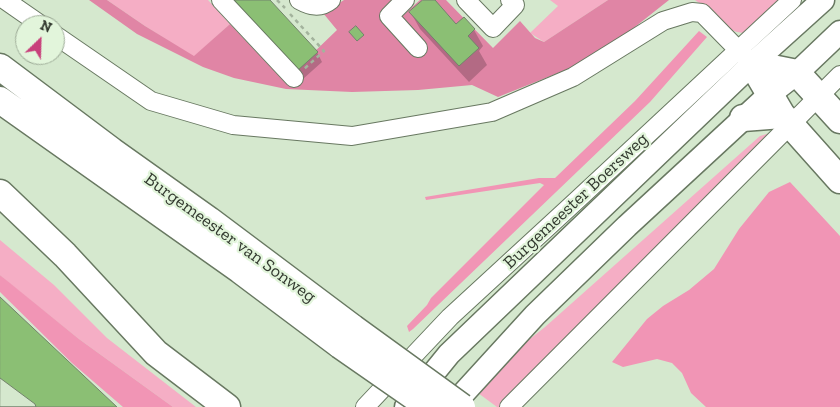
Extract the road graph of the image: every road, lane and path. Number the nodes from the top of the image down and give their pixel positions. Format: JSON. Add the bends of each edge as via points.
{"nodes":[{"id":1,"x":5,"y":0,"type":"edge"},
{"id":2,"x":221,"y":0,"type":"edge"},
{"id":3,"x":278,"y":0,"type":"edge"},
{"id":4,"x":299,"y":0,"type":"edge"},
{"id":5,"x":331,"y":0,"type":"edge"},
{"id":6,"x":405,"y":0,"type":"edge"},
{"id":7,"x":466,"y":0,"type":"edge"},
{"id":8,"x":792,"y":0,"type":"edge"},
{"id":9,"x":823,"y":0,"type":"edge"},
{"id":10,"x":513,"y":2,"type":"edge"},
{"id":11,"x":27,"y":15,"type":"edge"},
{"id":12,"x":840,"y":32,"type":"edge"},
{"id":13,"x":65,"y":42,"type":"edge"},
{"id":14,"x":418,"y":48,"type":"dead end"},
{"id":15,"x":745,"y":57,"type":"junction"},
{"id":16,"x":0,"y":67,"type":"edge"},
{"id":17,"x":797,"y":73,"type":"junction"},
{"id":18,"x":840,"y":75,"type":"edge"},
{"id":19,"x":294,"y":78,"type":"joint"},
{"id":20,"x":818,"y":96,"type":"junction"},
{"id":21,"x":0,"y":100,"type":"edge"},
{"id":22,"x":780,"y":111,"type":"junction"},
{"id":23,"x":743,"y":118,"type":"joint"},
{"id":24,"x":840,"y":120,"type":"edge"},
{"id":25,"x":840,"y":180,"type":"edge"},
{"id":26,"x":0,"y":193,"type":"edge"},
{"id":27,"x":347,"y":336,"type":"junction"},
{"id":28,"x":228,"y":407,"type":"edge"},
{"id":29,"x":365,"y":407,"type":"edge"},
{"id":30,"x":406,"y":407,"type":"edge"},
{"id":31,"x":429,"y":407,"type":"edge"},
{"id":32,"x":451,"y":407,"type":"edge"},
{"id":33,"x":462,"y":407,"type":"edge"},
{"id":34,"x":509,"y":407,"type":"edge"}],
"edges":[{"from":1,"to":11,"type":"street"},
{"from":2,"to":19,"type":"street"},
{"from":3,"to":19,"type":"path","via":[[324,50]]},
{"from":4,"to":5,"type":"street","via":[[312,6],[325,5]]},
{"from":6,"to":14,"type":"street","via":[[389,16]]},
{"from":7,"to":10,"type":"street","via":[[493,28]]},
{"from":8,"to":15,"type":"street","name":"Burgemeester Boersweg"},
{"from":9,"to":15,"type":"main road","name":"Burgemeester Boersweg"},
{"from":12,"to":17,"type":"main road"},
{"from":13,"to":15,"type":"street","via":[[151,102],[233,125],[352,136],[492,112],[573,77],[663,21],[692,12],[702,13]]},
{"from":15,"to":17,"type":"highway"},
{"from":15,"to":22,"type":"highway"},
{"from":15,"to":29,"type":"street","name":"Burgemeester Boersweg","via":[[575,202],[450,317]]},
{"from":15,"to":30,"type":"main road","name":"Burgemeester Boersweg","via":[[449,354]]},
{"from":16,"to":27,"type":"highway","name":"Burgemeester van Sonweg","via":[[209,220]]},
{"from":17,"to":20,"type":"highway"},
{"from":17,"to":22,"type":"main road"},
{"from":18,"to":20,"type":"street"},
{"from":20,"to":22,"type":"street"},
{"from":20,"to":24,"type":"highway"},
{"from":21,"to":27,"type":"highway","name":"Burgemeester van Sonweg","via":[[240,270]]},
{"from":22,"to":23,"type":"highway"},
{"from":22,"to":25,"type":"highway"},
{"from":22,"to":34,"type":"street"},
{"from":23,"to":32,"type":"main road","via":[[535,315]]},
{"from":26,"to":28,"type":"highway","via":[[65,255],[156,353]]},
{"from":27,"to":31,"type":"highway","name":"Burgemeester van Sonweg","bridge":true},
{"from":27,"to":33,"type":"highway","name":"Burgemeester van Sonweg","bridge":true}]}
